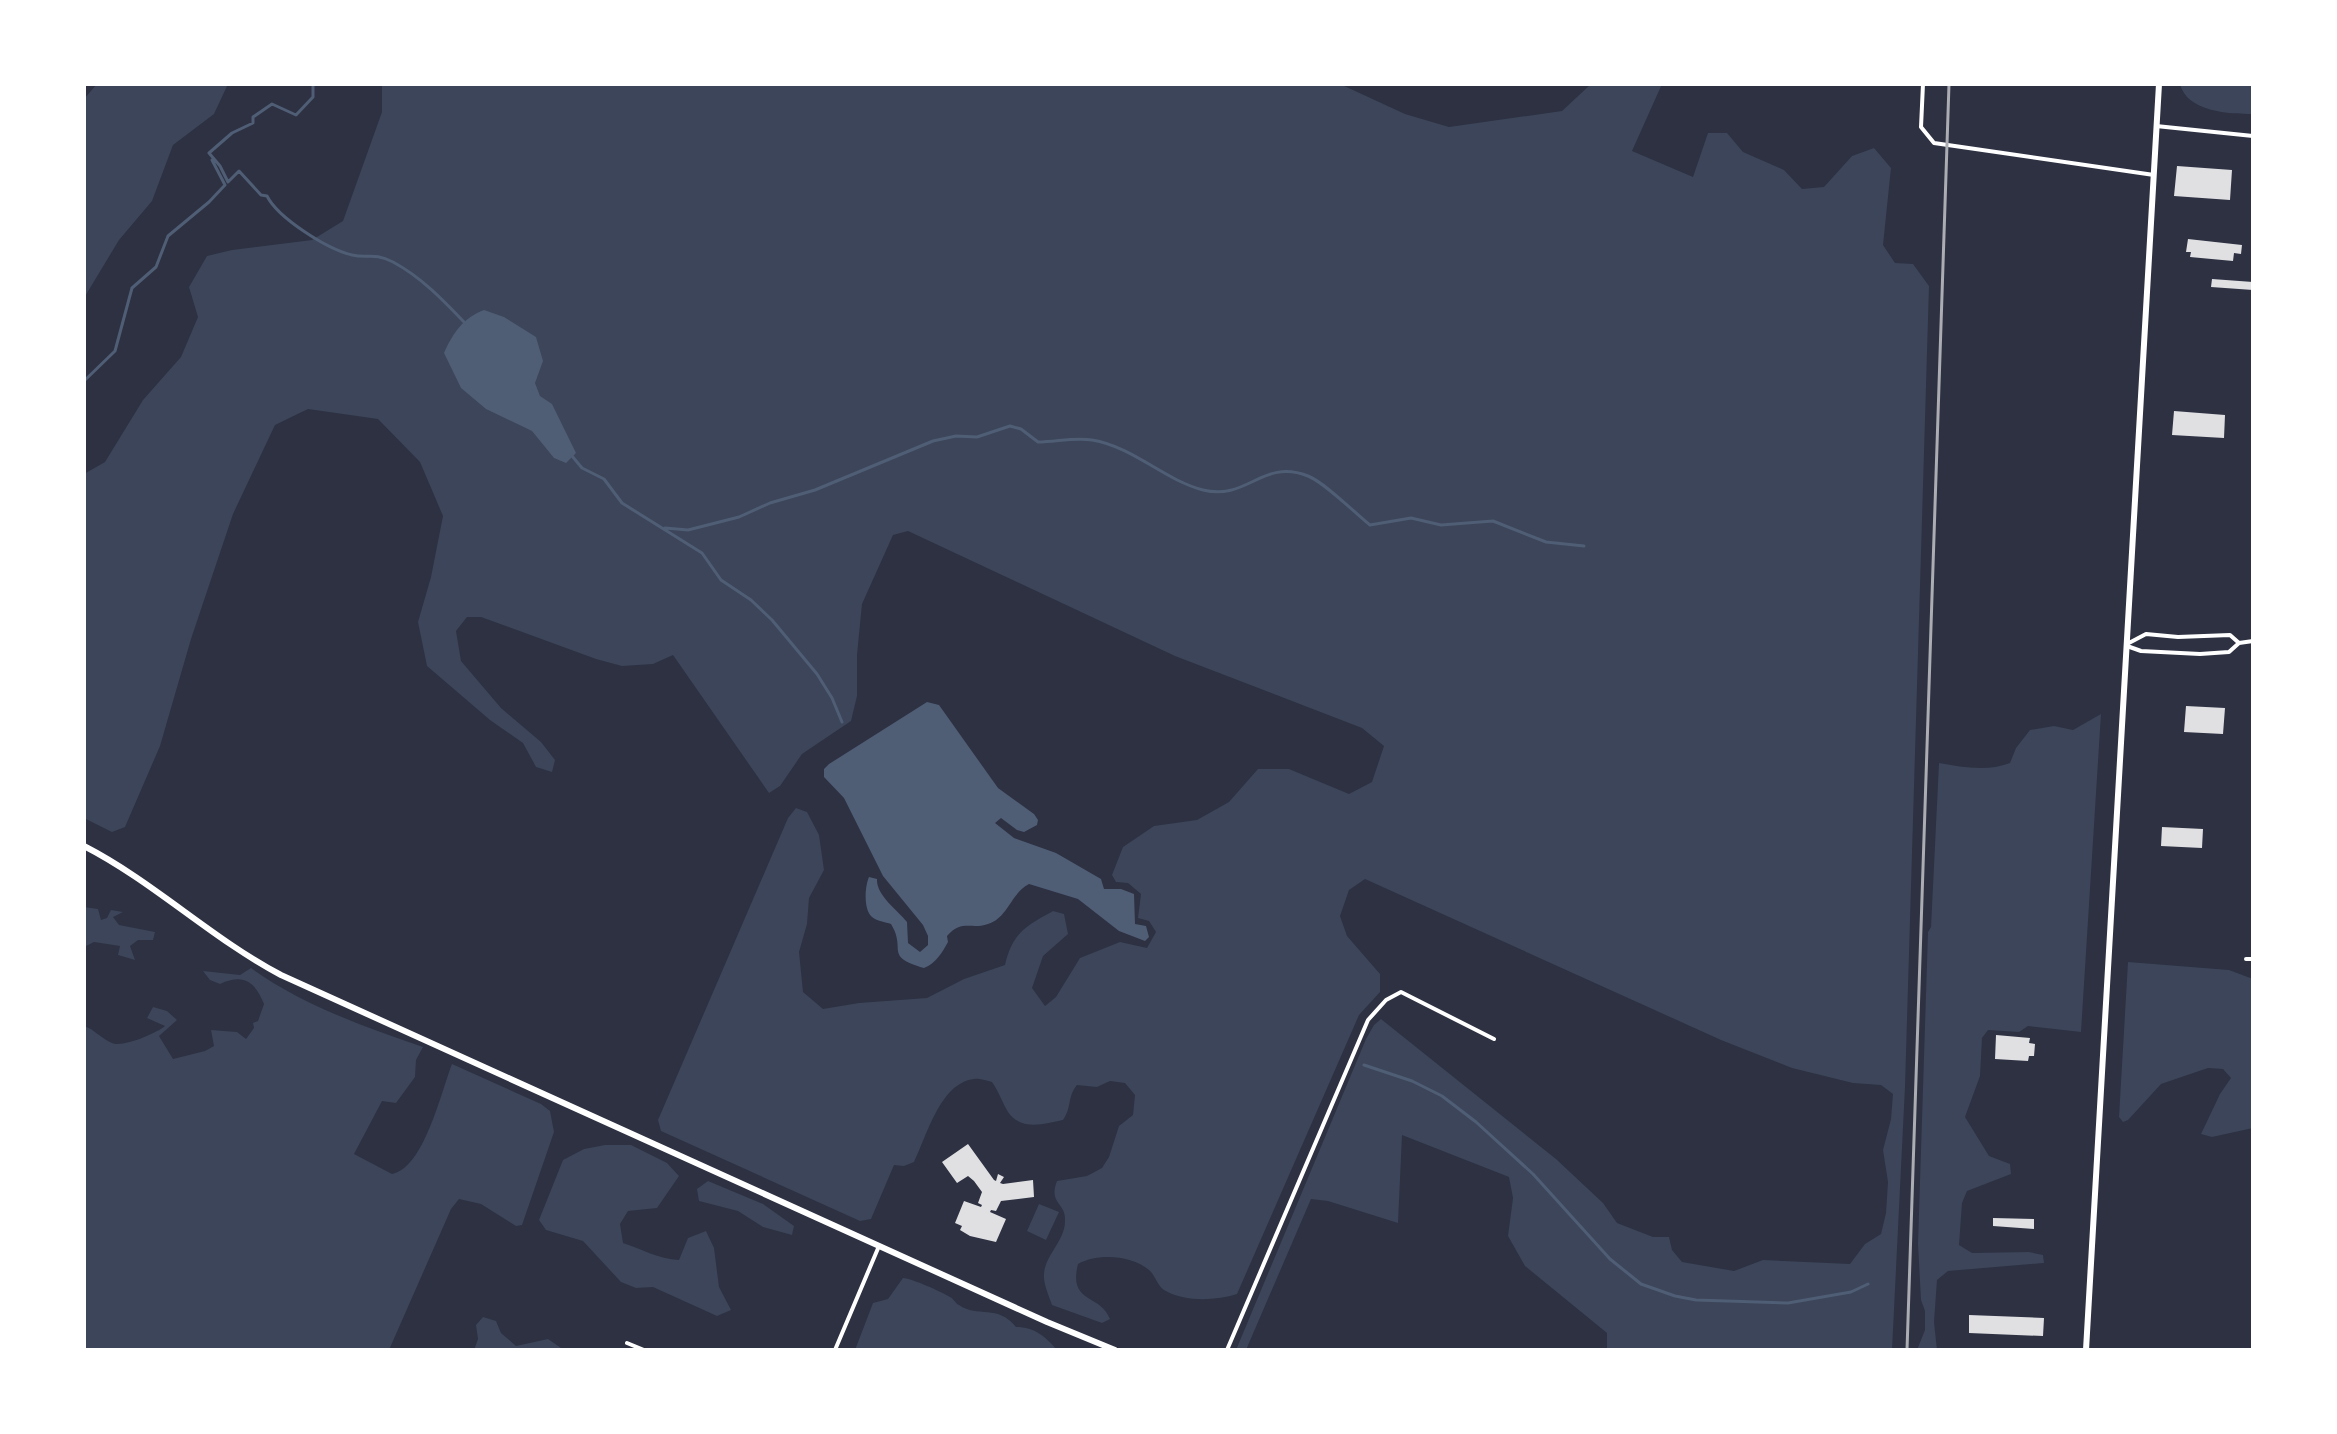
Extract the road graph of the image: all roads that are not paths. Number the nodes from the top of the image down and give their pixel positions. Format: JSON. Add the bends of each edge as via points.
{"nodes":[{"id":1,"x":1923,"y":84,"type":"edge"},
{"id":2,"x":2159,"y":84,"type":"edge"},
{"id":3,"x":2156,"y":126,"type":"junction"},
{"id":4,"x":2253,"y":136,"type":"edge"},
{"id":5,"x":2154,"y":175,"type":"junction"},
{"id":6,"x":2253,"y":641,"type":"edge"},
{"id":7,"x":2239,"y":643,"type":"junction"},
{"id":8,"x":2125,"y":645,"type":"junction"},
{"id":9,"x":84,"y":846,"type":"edge"},
{"id":10,"x":2246,"y":959,"type":"dead end"},
{"id":11,"x":2253,"y":959,"type":"edge"},
{"id":12,"x":1494,"y":1039,"type":"dead end"},
{"id":13,"x":879,"y":1246,"type":"junction"},
{"id":14,"x":627,"y":1343,"type":"dead end"},
{"id":15,"x":644,"y":1350,"type":"edge"},
{"id":16,"x":835,"y":1350,"type":"edge"},
{"id":17,"x":1115,"y":1350,"type":"edge"},
{"id":18,"x":1227,"y":1350,"type":"edge"},
{"id":19,"x":2086,"y":1350,"type":"edge"}],
"edges":[{"from":1,"to":5,"type":"street","via":[[1921,127],[1934,143]]},
{"from":2,"to":3,"type":"main road"},
{"from":3,"to":4,"type":"street"},
{"from":3,"to":5,"type":"main road"},
{"from":5,"to":8,"type":"main road"},
{"from":6,"to":7,"type":"street"},
{"from":7,"to":8,"type":"street","via":[[2229,652],[2200,654],[2141,651]]},
{"from":7,"to":8,"type":"street","via":[[2230,635],[2146,634]]},
{"from":8,"to":19,"type":"main road"},
{"from":9,"to":13,"type":"main road","via":[[281,975]]},
{"from":10,"to":11,"type":"street"},
{"from":12,"to":18,"type":"street","via":[[1401,992],[1368,1020]]},
{"from":13,"to":16,"type":"street"},
{"from":13,"to":17,"type":"main road"},
{"from":14,"to":15,"type":"street"}]}
